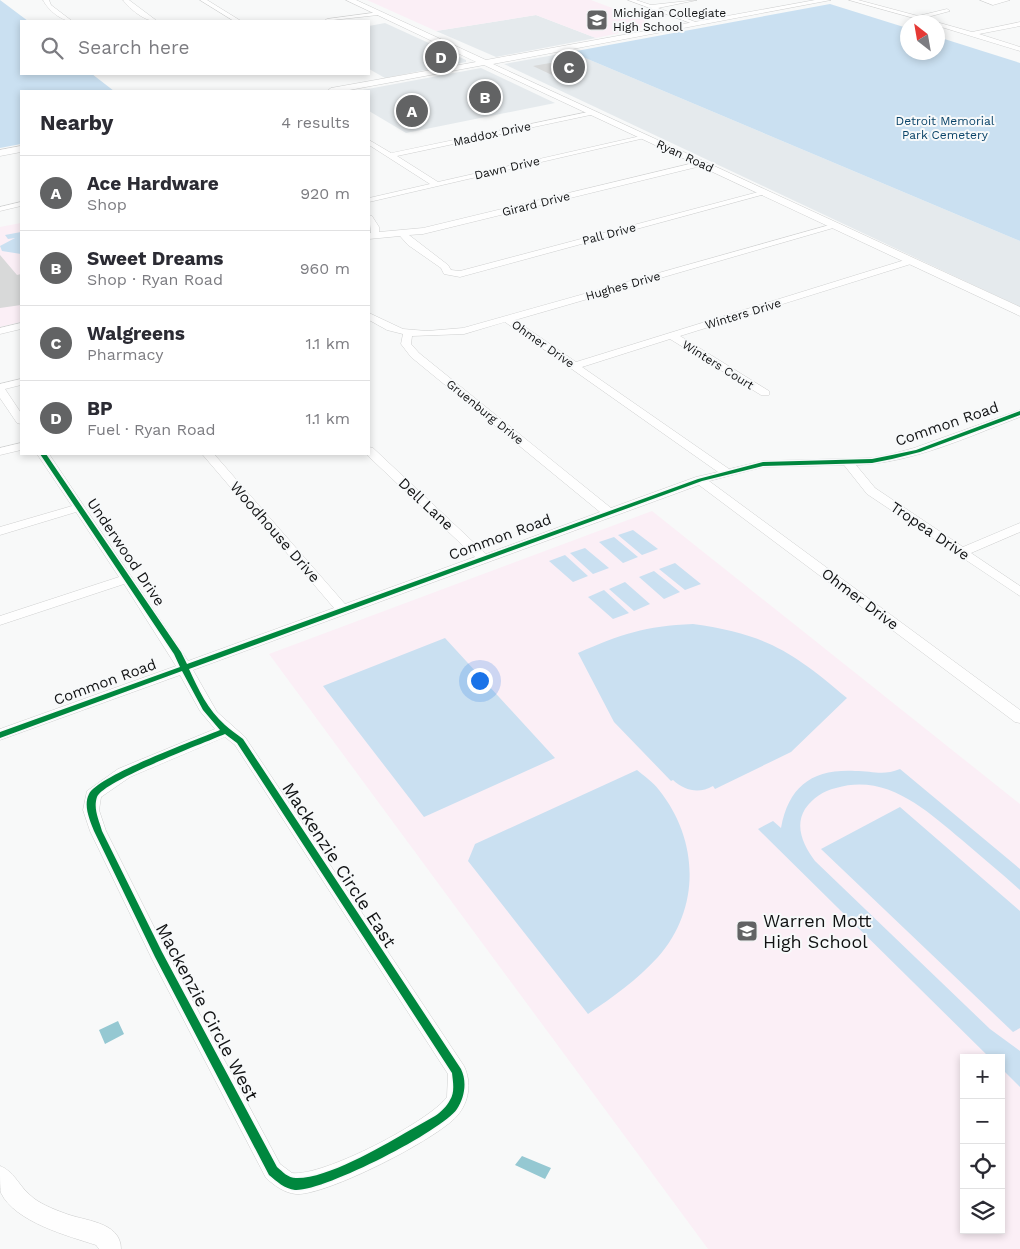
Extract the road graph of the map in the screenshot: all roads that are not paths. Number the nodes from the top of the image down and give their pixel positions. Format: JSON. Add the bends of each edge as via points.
{"nodes":[{"id":1,"x":46,"y":0,"type":"edge"},
{"id":2,"x":126,"y":0,"type":"edge"},
{"id":3,"x":203,"y":0,"type":"edge"},
{"id":4,"x":350,"y":0,"type":"edge"},
{"id":5,"x":631,"y":0,"type":"edge"},
{"id":6,"x":694,"y":0,"type":"edge"},
{"id":7,"x":827,"y":0,"type":"edge"},
{"id":8,"x":852,"y":0,"type":"edge"},
{"id":9,"x":983,"y":0,"type":"edge"},
{"id":10,"x":1007,"y":0,"type":"edge"},
{"id":11,"x":651,"y":7,"type":"junction"},
{"id":12,"x":947,"y":12,"type":"dead end"},
{"id":13,"x":378,"y":13,"type":"junction"},
{"id":14,"x":906,"y":15,"type":"edge"},
{"id":15,"x":932,"y":15,"type":"edge"},
{"id":16,"x":68,"y":20,"type":"edge"},
{"id":17,"x":152,"y":20,"type":"edge"},
{"id":18,"x":236,"y":20,"type":"edge"},
{"id":19,"x":333,"y":20,"type":"edge"},
{"id":20,"x":698,"y":24,"type":"junction"},
{"id":21,"x":1020,"y":24,"type":"edge"},
{"id":22,"x":945,"y":26,"type":"edge"},
{"id":23,"x":971,"y":34,"type":"junction"},
{"id":24,"x":1020,"y":49,"type":"edge"},
{"id":25,"x":486,"y":63,"type":"junction"},
{"id":26,"x":337,"y":90,"type":"edge"},
{"id":27,"x":593,"y":113,"type":"junction"},
{"id":28,"x":645,"y":137,"type":"junction"},
{"id":29,"x":370,"y":143,"type":"edge"},
{"id":30,"x":20,"y":149,"type":"edge"},
{"id":31,"x":0,"y":152,"type":"edge"},
{"id":32,"x":391,"y":155,"type":"junction"},
{"id":33,"x":702,"y":163,"type":"junction"},
{"id":34,"x":436,"y":184,"type":"junction"},
{"id":35,"x":765,"y":193,"type":"junction"},
{"id":36,"x":370,"y":200,"type":"edge"},
{"id":37,"x":20,"y":204,"type":"edge"},
{"id":38,"x":0,"y":208,"type":"edge"},
{"id":39,"x":370,"y":220,"type":"edge"},
{"id":40,"x":836,"y":226,"type":"junction"},
{"id":41,"x":403,"y":234,"type":"junction"},
{"id":42,"x":372,"y":235,"type":"edge"},
{"id":43,"x":911,"y":260,"type":"junction"},
{"id":44,"x":1020,"y":312,"type":"edge"},
{"id":45,"x":370,"y":317,"type":"edge"},
{"id":46,"x":507,"y":319,"type":"junction"},
{"id":47,"x":20,"y":326,"type":"edge"},
{"id":48,"x":0,"y":331,"type":"edge"},
{"id":49,"x":408,"y":333,"type":"junction"},
{"id":50,"x":672,"y":336,"type":"junction"},
{"id":51,"x":574,"y":366,"type":"junction"},
{"id":52,"x":20,"y":382,"type":"edge"},
{"id":53,"x":0,"y":388,"type":"edge"},
{"id":54,"x":765,"y":393,"type":"dead end"},
{"id":55,"x":1020,"y":413,"type":"edge"},
{"id":56,"x":20,"y":419,"type":"edge"},
{"id":57,"x":20,"y":446,"type":"edge"},
{"id":58,"x":370,"y":451,"type":"edge"},
{"id":59,"x":0,"y":452,"type":"edge"},
{"id":60,"x":44,"y":455,"type":"edge"},
{"id":61,"x":209,"y":455,"type":"edge"},
{"id":62,"x":848,"y":462,"type":"junction"},
{"id":63,"x":726,"y":472,"type":"junction"},
{"id":64,"x":700,"y":480,"type":"junction"},
{"id":65,"x":80,"y":507,"type":"junction"},
{"id":66,"x":608,"y":512,"type":"junction"},
{"id":67,"x":1020,"y":528,"type":"edge"},
{"id":68,"x":0,"y":531,"type":"edge"},
{"id":69,"x":963,"y":552,"type":"junction"},
{"id":70,"x":483,"y":558,"type":"junction"},
{"id":71,"x":127,"y":579,"type":"junction"},
{"id":72,"x":1020,"y":592,"type":"edge"},
{"id":73,"x":342,"y":610,"type":"junction"},
{"id":74,"x":0,"y":621,"type":"edge"},
{"id":75,"x":184,"y":667,"type":"junction"},
{"id":76,"x":1020,"y":718,"type":"edge"},
{"id":77,"x":227,"y":730,"type":"junction"},
{"id":78,"x":0,"y":735,"type":"edge"},
{"id":79,"x":460,"y":1086,"type":"joint"},
{"id":80,"x":0,"y":1176,"type":"edge"},
{"id":81,"x":110,"y":1246,"type":"edge"}],
"edges":[{"from":1,"to":16,"type":"street"},
{"from":2,"to":17,"type":"street"},
{"from":3,"to":18,"type":"street"},
{"from":4,"to":13,"type":"main road","name":"Ryan Road"},
{"from":5,"to":11,"type":"street"},
{"from":6,"to":11,"type":"street"},
{"from":7,"to":20,"type":"main road"},
{"from":8,"to":14,"type":"street"},
{"from":9,"to":10,"type":"street","via":[[993,3]]},
{"from":11,"to":20,"type":"street"},
{"from":12,"to":15,"type":"street"},
{"from":13,"to":19,"type":"street"},
{"from":13,"to":25,"type":"main road","name":"Ryan Road"},
{"from":20,"to":25,"type":"main road"},
{"from":21,"to":23,"type":"street"},
{"from":22,"to":23,"type":"street"},
{"from":23,"to":24,"type":"street"},
{"from":25,"to":26,"type":"main road"},
{"from":25,"to":27,"type":"main road","name":"Ryan Road"},
{"from":27,"to":28,"type":"main road","name":"Ryan Road"},
{"from":27,"to":32,"type":"street","name":"Maddox Drive"},
{"from":28,"to":33,"type":"main road","name":"Ryan Road"},
{"from":28,"to":34,"type":"street","name":"Dawn Drive"},
{"from":29,"to":32,"type":"street"},
{"from":30,"to":31,"type":"main road"},
{"from":32,"to":34,"type":"street"},
{"from":33,"to":35,"type":"main road","name":"Ryan Road"},
{"from":33,"to":41,"type":"street","name":"Girard Drive"},
{"from":34,"to":36,"type":"street","name":"Dawn Drive"},
{"from":35,"to":40,"type":"main road","name":"Ryan Road"},
{"from":35,"to":41,"type":"street","name":"Pall Drive","via":[[454,274],[447,272]]},
{"from":37,"to":38,"type":"street"},
{"from":39,"to":42,"type":"street","via":[[375,227]]},
{"from":40,"to":43,"type":"main road","name":"Ryan Road"},
{"from":40,"to":46,"type":"street","name":"Hughes Drive"},
{"from":41,"to":42,"type":"street","name":"Girard Drive"},
{"from":43,"to":44,"type":"main road","name":"Ryan Road"},
{"from":43,"to":50,"type":"street","name":"Winters Drive"},
{"from":45,"to":49,"type":"street","via":[[383,326]]},
{"from":46,"to":49,"type":"street","name":"Hughes Drive","via":[[464,331]]},
{"from":46,"to":51,"type":"street","name":"Ohmer Drive"},
{"from":47,"to":48,"type":"street"},
{"from":49,"to":66,"type":"street","name":"Gruenburg Drive","via":[[406,344],[415,355]]},
{"from":50,"to":51,"type":"street","name":"Winters Drive"},
{"from":50,"to":54,"type":"street","name":"Winters Court"},
{"from":51,"to":63,"type":"street","name":"Ohmer Drive"},
{"from":52,"to":53,"type":"street"},
{"from":53,"to":56,"type":"street"},
{"from":55,"to":62,"type":"street","name":"Common Road","via":[[918,451]]},
{"from":57,"to":59,"type":"street"},
{"from":58,"to":70,"type":"street","name":"Dell Lane"},
{"from":60,"to":65,"type":"street","name":"Underwood Drive"},
{"from":61,"to":73,"type":"street","name":"Woodhouse Drive"},
{"from":62,"to":63,"type":"street","name":"Common Road","via":[[786,462]]},
{"from":62,"to":69,"type":"street","name":"Tropea Drive","via":[[871,491]]},
{"from":63,"to":64,"type":"street","name":"Common Road"},
{"from":64,"to":66,"type":"street","name":"Common Road"},
{"from":64,"to":76,"type":"street","name":"Ohmer Drive"},
{"from":65,"to":68,"type":"street"},
{"from":65,"to":71,"type":"street","name":"Underwood Drive"},
{"from":66,"to":70,"type":"street","name":"Common Road"},
{"from":67,"to":69,"type":"street"},
{"from":69,"to":72,"type":"street","name":"Tropea Drive"},
{"from":70,"to":73,"type":"street","name":"Common Road"},
{"from":71,"to":74,"type":"street"},
{"from":71,"to":75,"type":"street","name":"Underwood Drive"},
{"from":73,"to":75,"type":"street","name":"Common Road"},
{"from":75,"to":77,"type":"street","name":"Mackenzie Circle East","via":[[212,714]]},
{"from":75,"to":78,"type":"street","name":"Common Road"},
{"from":77,"to":79,"type":"street","name":"Mackenzie Circle East","via":[[240,741],[448,1058],[457,1072]]},
{"from":77,"to":79,"type":"street","name":"Mackenzie Circle West","via":[[124,773],[93,795],[91,810],[98,831],[158,954],[273,1171],[284,1181],[298,1184],[346,1169],[438,1120],[459,1099]]},
{"from":80,"to":81,"type":"street","via":[[23,1204],[62,1223],[103,1236]]}]}
